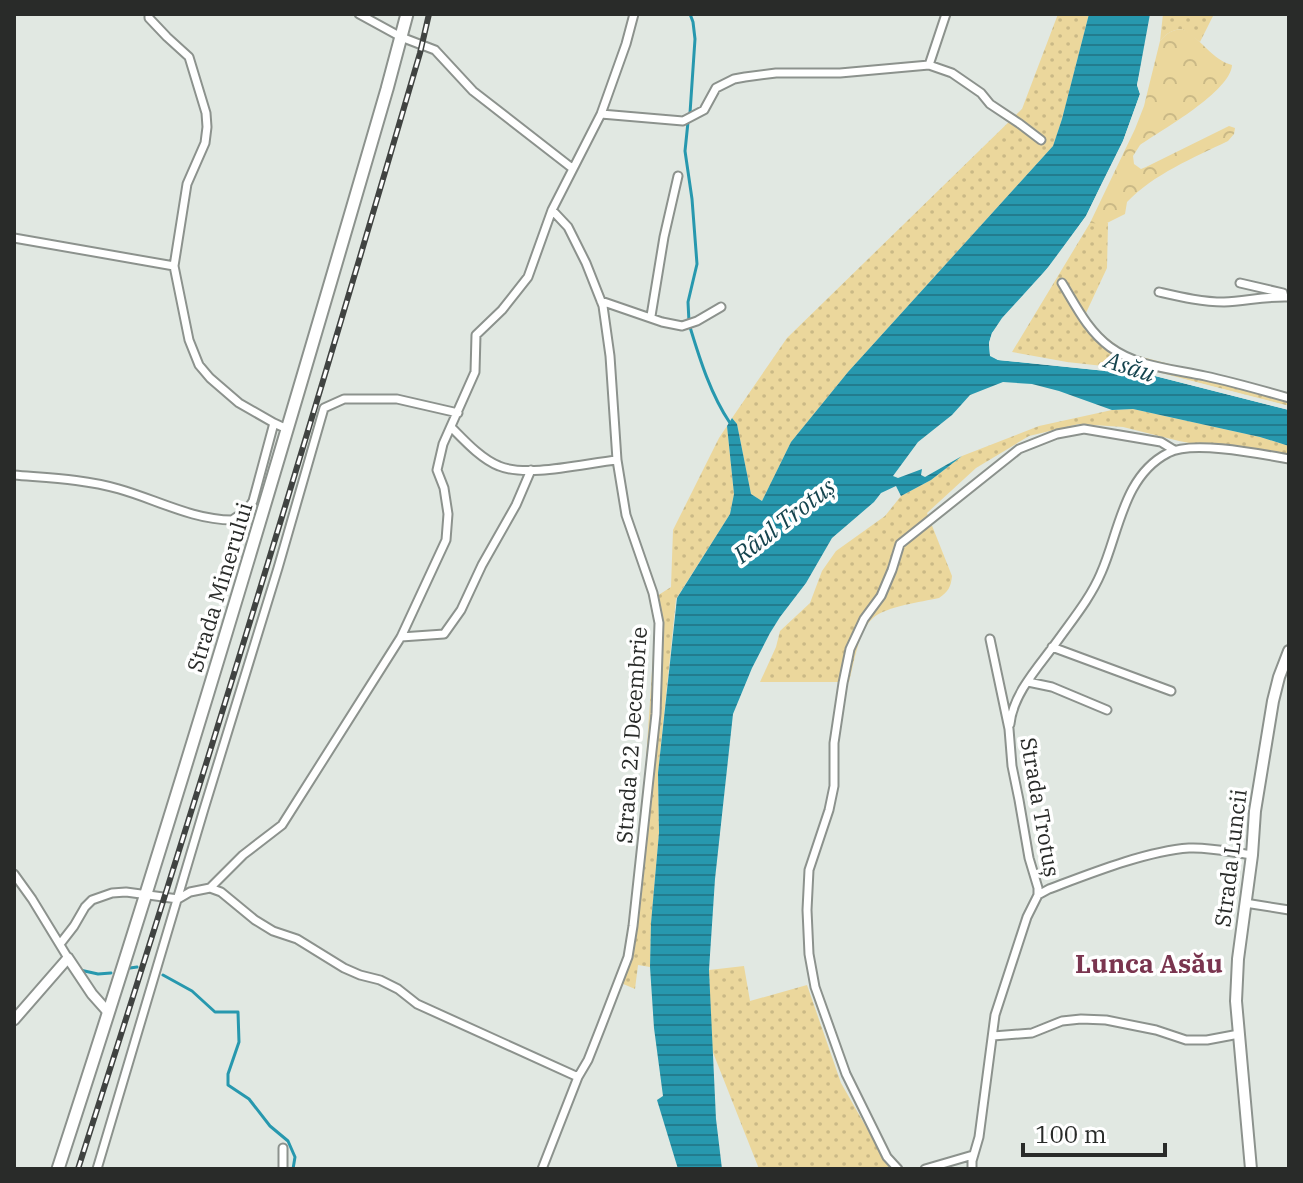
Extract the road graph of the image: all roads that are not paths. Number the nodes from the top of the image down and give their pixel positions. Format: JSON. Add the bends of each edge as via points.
{"nodes":[{"id":1,"x":149,"y":14,"type":"edge"},
{"id":2,"x":359,"y":14,"type":"edge"},
{"id":3,"x":407,"y":14,"type":"edge"},
{"id":4,"x":634,"y":14,"type":"edge"},
{"id":5,"x":946,"y":14,"type":"edge"},
{"id":6,"x":401,"y":37,"type":"junction"},
{"id":7,"x":929,"y":65,"type":"junction"},
{"id":8,"x":601,"y":114,"type":"junction"},
{"id":9,"x":1041,"y":140,"type":"dead end"},
{"id":10,"x":572,"y":168,"type":"junction"},
{"id":11,"x":678,"y":176,"type":"dead end"},
{"id":12,"x":552,"y":210,"type":"junction"},
{"id":13,"x":14,"y":238,"type":"edge"},
{"id":14,"x":174,"y":266,"type":"junction"},
{"id":15,"x":1062,"y":283,"type":"dead end"},
{"id":16,"x":1240,"y":283,"type":"dead end"},
{"id":17,"x":1159,"y":292,"type":"dead end"},
{"id":18,"x":1289,"y":296,"type":"edge"},
{"id":19,"x":601,"y":301,"type":"junction"},
{"id":20,"x":721,"y":307,"type":"dead end"},
{"id":21,"x":651,"y":316,"type":"junction"},
{"id":22,"x":1289,"y":398,"type":"edge"},
{"id":23,"x":458,"y":413,"type":"junction"},
{"id":24,"x":274,"y":423,"type":"junction"},
{"id":25,"x":451,"y":427,"type":"junction"},
{"id":26,"x":287,"y":429,"type":"junction"},
{"id":27,"x":1174,"y":450,"type":"junction"},
{"id":28,"x":1289,"y":459,"type":"edge"},
{"id":29,"x":617,"y":460,"type":"junction"},
{"id":30,"x":531,"y":470,"type":"junction"},
{"id":31,"x":14,"y":475,"type":"edge"},
{"id":32,"x":401,"y":637,"type":"junction"},
{"id":33,"x":990,"y":639,"type":"dead end"},
{"id":34,"x":1052,"y":647,"type":"junction"},
{"id":35,"x":1289,"y":651,"type":"edge"},
{"id":36,"x":1028,"y":682,"type":"junction"},
{"id":37,"x":1171,"y":691,"type":"dead end"},
{"id":38,"x":1107,"y":710,"type":"dead end"},
{"id":39,"x":1009,"y":729,"type":"junction"},
{"id":40,"x":1252,"y":855,"type":"junction"},
{"id":41,"x":14,"y":874,"type":"edge"},
{"id":42,"x":210,"y":888,"type":"junction"},
{"id":43,"x":145,"y":895,"type":"junction"},
{"id":44,"x":1038,"y":895,"type":"junction"},
{"id":45,"x":178,"y":899,"type":"junction"},
{"id":46,"x":1245,"y":903,"type":"junction"},
{"id":47,"x":1289,"y":910,"type":"edge"},
{"id":48,"x":60,"y":944,"type":"junction"},
{"id":49,"x":68,"y":958,"type":"junction"},
{"id":50,"x":108,"y":1012,"type":"junction"},
{"id":51,"x":14,"y":1020,"type":"edge"},
{"id":52,"x":1239,"y":1034,"type":"junction"},
{"id":53,"x":993,"y":1036,"type":"junction"},
{"id":54,"x":578,"y":1077,"type":"junction"},
{"id":55,"x":283,"y":1148,"type":"dead end"},
{"id":56,"x":973,"y":1155,"type":"junction"},
{"id":57,"x":58,"y":1169,"type":"edge"},
{"id":58,"x":97,"y":1169,"type":"edge"},
{"id":59,"x":283,"y":1169,"type":"edge"},
{"id":60,"x":542,"y":1169,"type":"edge"},
{"id":61,"x":898,"y":1169,"type":"edge"},
{"id":62,"x":925,"y":1169,"type":"edge"},
{"id":63,"x":972,"y":1169,"type":"edge"},
{"id":64,"x":1249,"y":1169,"type":"edge"}],
"edges":[{"from":1,"to":14,"type":"street","via":[[189,57],[206,113],[205,143],[187,184]]},
{"from":2,"to":6,"type":"street"},
{"from":3,"to":6,"type":"main road","name":"Strada Minerului"},
{"from":4,"to":8,"type":"street"},
{"from":5,"to":7,"type":"street"},
{"from":6,"to":10,"type":"street","via":[[435,50],[473,91]]},
{"from":6,"to":26,"type":"main road","name":"Strada Minerului"},
{"from":7,"to":8,"type":"street","via":[[734,79],[716,88],[704,110],[683,121]]},
{"from":7,"to":9,"type":"street","via":[[952,73]]},
{"from":8,"to":10,"type":"street"},
{"from":10,"to":12,"type":"street"},
{"from":11,"to":21,"type":"street"},
{"from":12,"to":19,"type":"street","name":"Strada 22 Decembrie","via":[[568,227]]},
{"from":12,"to":23,"type":"street","via":[[528,277],[476,335],[475,372]]},
{"from":13,"to":14,"type":"street"},
{"from":14,"to":24,"type":"street","via":[[199,365],[228,395]]},
{"from":15,"to":22,"type":"street","via":[[1090,328],[1120,354]]},
{"from":16,"to":18,"type":"street"},
{"from":17,"to":18,"type":"street","via":[[1214,302]]},
{"from":19,"to":21,"type":"street"},
{"from":19,"to":29,"type":"street","name":"Strada 22 Decembrie"},
{"from":20,"to":21,"type":"street","via":[[682,326]]},
{"from":23,"to":25,"type":"street"},
{"from":23,"to":45,"type":"street","via":[[397,399],[344,399],[324,408]]},
{"from":24,"to":26,"type":"street"},
{"from":24,"to":31,"type":"street","via":[[253,501],[232,520],[116,488]]},
{"from":25,"to":30,"type":"street","via":[[496,466]]},
{"from":25,"to":32,"type":"street","via":[[437,470],[448,514],[446,540]]},
{"from":26,"to":43,"type":"main road","name":"Strada Minerului"},
{"from":27,"to":28,"type":"street","via":[[1200,448]]},
{"from":27,"to":34,"type":"street","name":"Strada Trotuș","via":[[1134,486],[1096,583]]},
{"from":27,"to":61,"type":"street","via":[[1161,442],[1084,429],[1019,449],[900,544],[881,596],[850,649],[834,743],[834,786],[809,870],[809,954],[846,1074]]},
{"from":29,"to":30,"type":"street"},
{"from":29,"to":54,"type":"street","name":"Strada 22 Decembrie","via":[[626,515],[659,623],[656,714],[628,957]]},
{"from":30,"to":32,"type":"street","via":[[444,634]]},
{"from":32,"to":42,"type":"street","via":[[282,825]]},
{"from":33,"to":39,"type":"street","name":"Strada Trotuș"},
{"from":34,"to":36,"type":"street","name":"Strada Trotuș"},
{"from":34,"to":37,"type":"street"},
{"from":35,"to":40,"type":"main road","name":"Strada Luncii","via":[[1273,701]]},
{"from":36,"to":38,"type":"street"},
{"from":36,"to":39,"type":"street","name":"Strada Trotuș"},
{"from":39,"to":44,"type":"street","name":"Strada Trotuș"},
{"from":40,"to":44,"type":"street","via":[[1178,849]]},
{"from":40,"to":46,"type":"main road","name":"Strada Luncii"},
{"from":41,"to":48,"type":"street"},
{"from":42,"to":45,"type":"street"},
{"from":42,"to":54,"type":"street","via":[[273,931],[344,968],[380,980],[417,1004]]},
{"from":43,"to":45,"type":"street"},
{"from":43,"to":48,"type":"street","via":[[112,893],[92,900]]},
{"from":43,"to":50,"type":"main road","name":"Strada Minerului"},
{"from":44,"to":53,"type":"street","name":"Strada Trotuș","via":[[995,1015]]},
{"from":45,"to":58,"type":"street"},
{"from":46,"to":47,"type":"street"},
{"from":46,"to":52,"type":"main road","name":"Strada Luncii","via":[[1236,988]]},
{"from":48,"to":49,"type":"street"},
{"from":49,"to":50,"type":"street"},
{"from":49,"to":51,"type":"street"},
{"from":50,"to":57,"type":"main road","name":"Strada Minerului"},
{"from":52,"to":53,"type":"street","via":[[1186,1040],[1081,1019],[1032,1033]]},
{"from":52,"to":64,"type":"main road","name":"Strada Luncii"},
{"from":53,"to":56,"type":"street","name":"Strada Trotuș"},
{"from":54,"to":60,"type":"street","name":"Strada 22 Decembrie"},
{"from":55,"to":59,"type":"street"},
{"from":56,"to":62,"type":"street"},
{"from":56,"to":63,"type":"street","name":"Strada Trotuș"}]}
